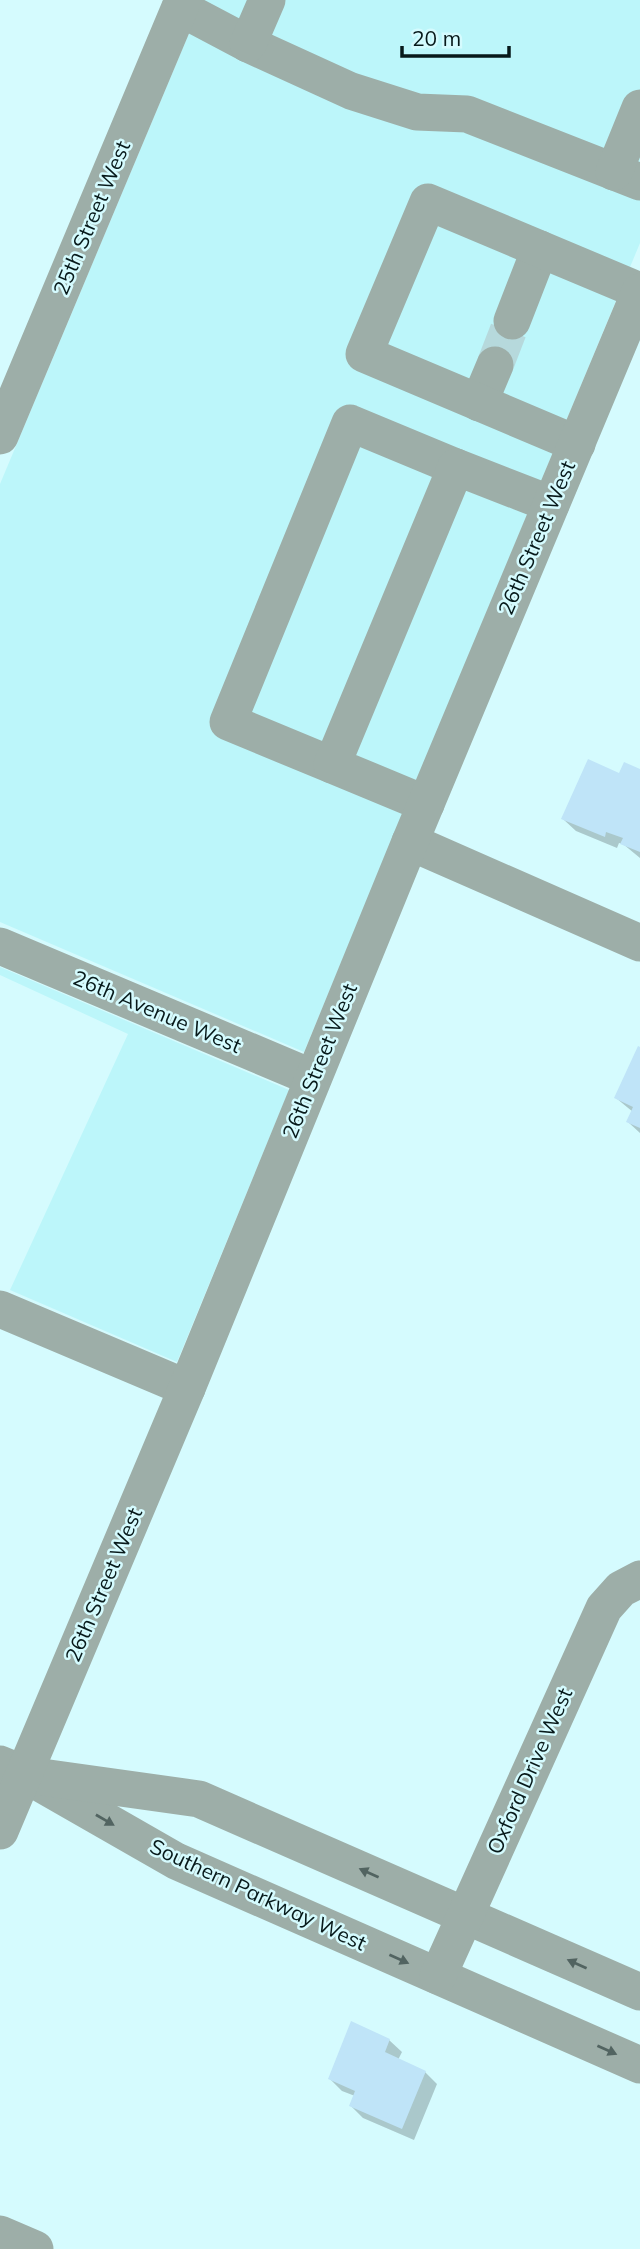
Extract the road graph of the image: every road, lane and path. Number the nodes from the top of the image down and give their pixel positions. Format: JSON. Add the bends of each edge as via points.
{"nodes":[{"id":1,"x":267,"y":0,"type":"edge"},
{"id":2,"x":181,"y":4,"type":"edge"},
{"id":3,"x":248,"y":44,"type":"junction"},
{"id":4,"x":640,"y":108,"type":"edge"},
{"id":5,"x":627,"y":177,"type":"edge"},
{"id":6,"x":540,"y":249,"type":"junction"},
{"id":7,"x":640,"y":292,"type":"edge"},
{"id":8,"x":512,"y":321,"type":"tunnel mouth"},
{"id":9,"x":495,"y":365,"type":"tunnel mouth"},
{"id":10,"x":626,"y":365,"type":"edge"},
{"id":11,"x":479,"y":403,"type":"junction"},
{"id":12,"x":0,"y":436,"type":"edge"},
{"id":13,"x":577,"y":444,"type":"junction"},
{"id":14,"x":456,"y":467,"type":"junction"},
{"id":15,"x":551,"y":504,"type":"junction"},
{"id":16,"x":331,"y":765,"type":"junction"},
{"id":17,"x":426,"y":804,"type":"junction"},
{"id":18,"x":410,"y":842,"type":"junction"},
{"id":19,"x":640,"y":943,"type":"edge"},
{"id":20,"x":0,"y":946,"type":"edge"},
{"id":21,"x":313,"y":1078,"type":"junction"},
{"id":22,"x":0,"y":1309,"type":"edge"},
{"id":23,"x":187,"y":1388,"type":"junction"},
{"id":24,"x":640,"y":1579,"type":"edge"},
{"id":25,"x":12,"y":1769,"type":"edge"},
{"id":26,"x":0,"y":1830,"type":"edge"},
{"id":27,"x":465,"y":1915,"type":"junction"},
{"id":28,"x":438,"y":1976,"type":"junction"},
{"id":29,"x":640,"y":1992,"type":"edge"},
{"id":30,"x":640,"y":2065,"type":"edge"},
{"id":31,"x":0,"y":2234,"type":"edge"},
{"id":32,"x":35,"y":2249,"type":"edge"}],
"edges":[{"from":1,"to":3,"type":"street"},
{"from":2,"to":3,"type":"street"},
{"from":2,"to":12,"type":"street","name":"25th Street West"},
{"from":3,"to":5,"type":"street","via":[[351,91],[417,112],[467,114]]},
{"from":4,"to":5,"type":"street"},
{"from":6,"to":7,"type":"street"},
{"from":6,"to":8,"type":"street"},
{"from":6,"to":11,"type":"street","via":[[428,202],[363,354]]},
{"from":7,"to":10,"type":"street","name":"26th Street West"},
{"from":9,"to":11,"type":"street"},
{"from":10,"to":13,"type":"street","name":"26th Street West"},
{"from":11,"to":13,"type":"street"},
{"from":13,"to":15,"type":"street","name":"26th Street West"},
{"from":14,"to":15,"type":"street"},
{"from":14,"to":16,"type":"street"},
{"from":14,"to":16,"type":"street","via":[[351,423],[228,722]]},
{"from":15,"to":17,"type":"street","name":"26th Street West"},
{"from":16,"to":17,"type":"street"},
{"from":17,"to":18,"type":"street","name":"26th Street West"},
{"from":18,"to":19,"type":"street"},
{"from":18,"to":21,"type":"street","name":"26th Street West"},
{"from":20,"to":21,"type":"street","name":"26th Avenue West"},
{"from":21,"to":23,"type":"street","name":"26th Street West"},
{"from":22,"to":23,"type":"street"},
{"from":23,"to":25,"type":"street","name":"26th Street West"},
{"from":24,"to":27,"type":"street","name":"Oxford Drive West","via":[[621,1589],[604,1608]]},
{"from":25,"to":26,"type":"street","name":"26th Street West"},
{"from":27,"to":25,"type":"street","one_way":true,"via":[[199,1799]]},
{"from":25,"to":28,"type":"street","name":"Southern Parkway West","one_way":true,"via":[[176,1861]]},
{"from":27,"to":28,"type":"street","name":"Oxford Drive West"},
{"from":29,"to":27,"type":"street","one_way":true},
{"from":28,"to":30,"type":"street","name":"Southern Parkway West","one_way":true},
{"from":31,"to":32,"type":"street"}]}
